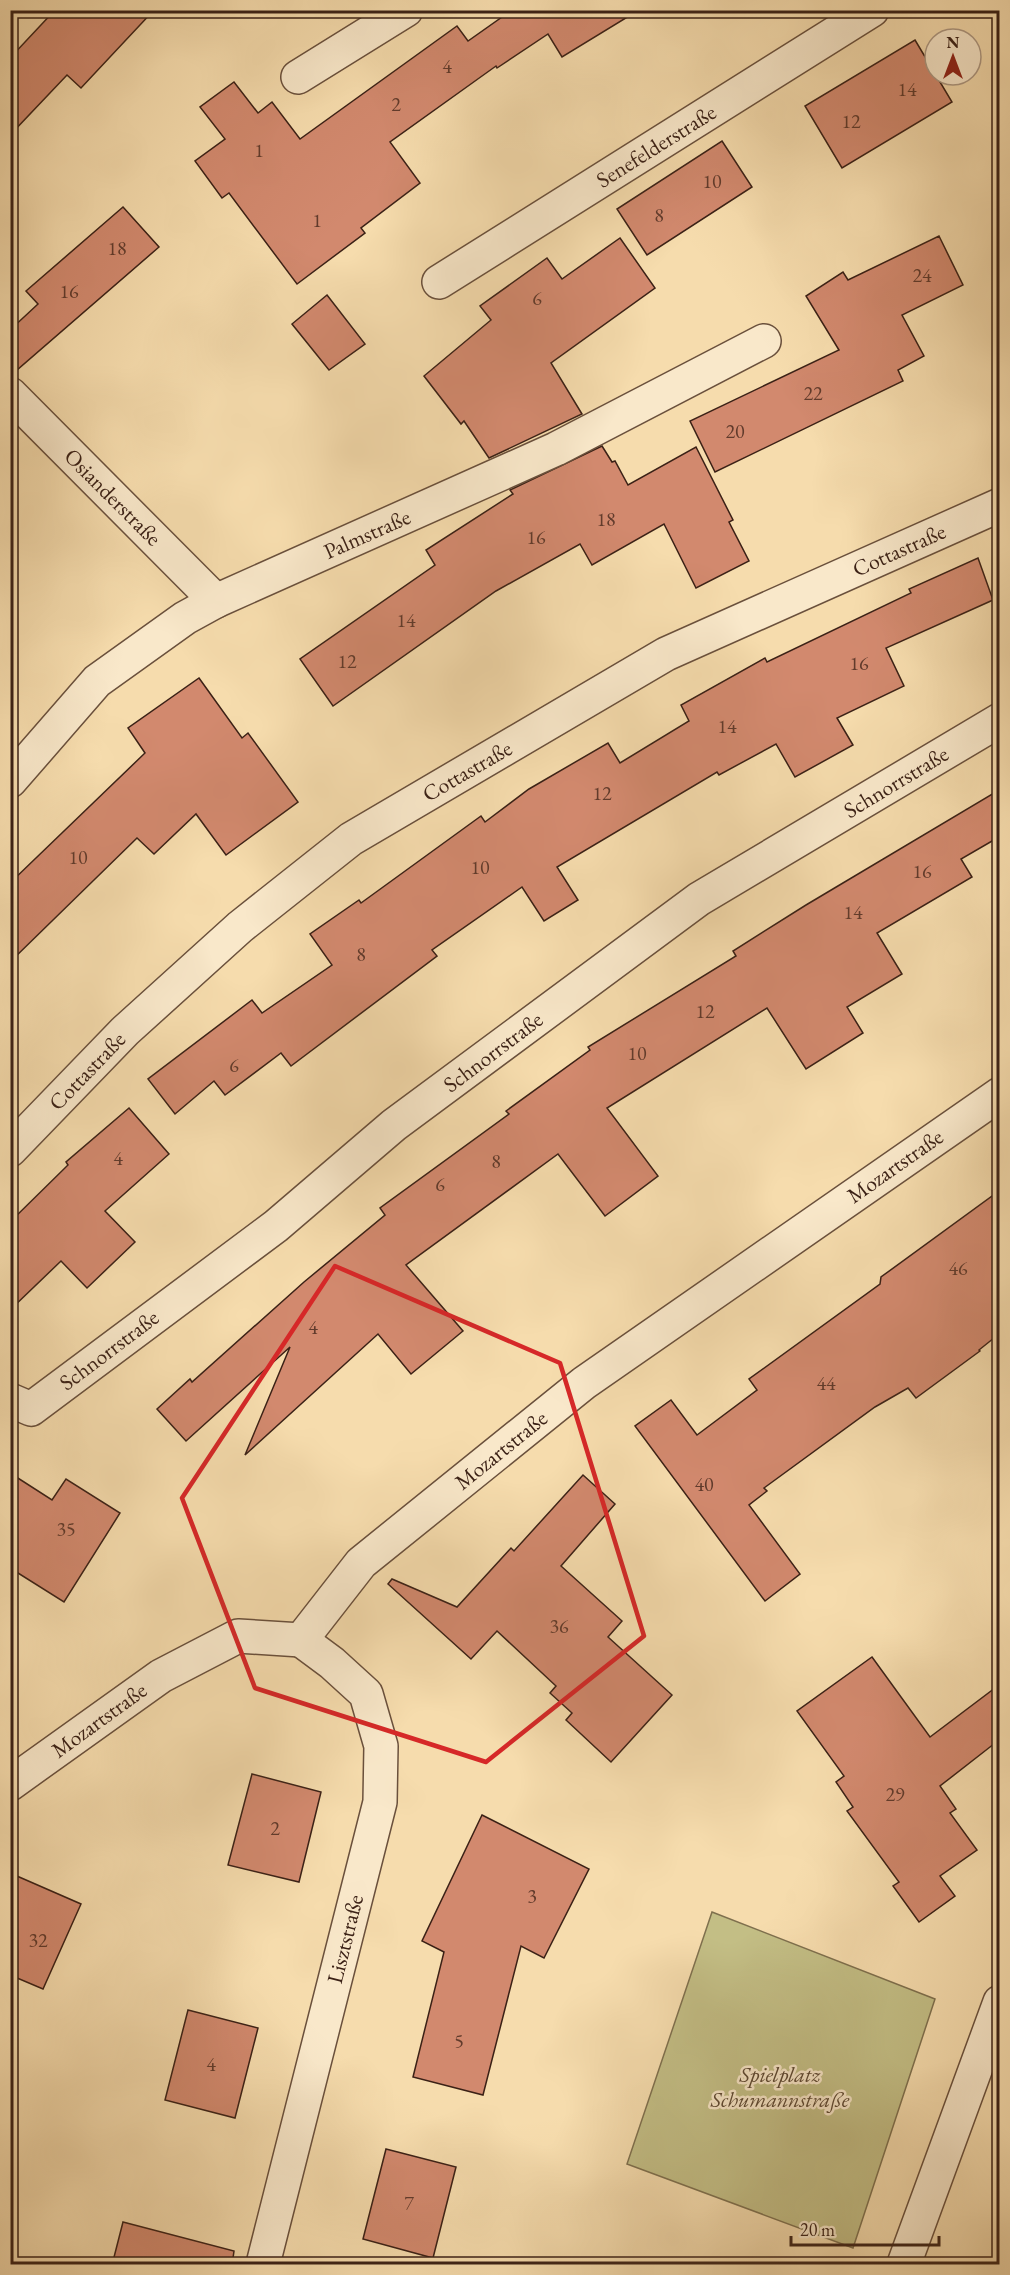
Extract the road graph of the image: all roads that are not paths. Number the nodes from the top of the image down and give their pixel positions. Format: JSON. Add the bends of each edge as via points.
{"nodes":[{"id":1,"x":406,"y":10,"type":"edge"},
{"id":2,"x":872,"y":10,"type":"edge"},
{"id":3,"x":298,"y":77,"type":"dead end"},
{"id":4,"x":440,"y":282,"type":"dead end"},
{"id":5,"x":764,"y":341,"type":"dead end"},
{"id":6,"x":10,"y":394,"type":"edge"},
{"id":7,"x":999,"y":505,"type":"edge"},
{"id":8,"x":216,"y":601,"type":"junction"},
{"id":9,"x":999,"y":720,"type":"edge"},
{"id":10,"x":10,"y":781,"type":"edge"},
{"id":11,"x":999,"y":1094,"type":"edge"},
{"id":12,"x":10,"y":1150,"type":"edge"},
{"id":13,"x":10,"y":1400,"type":"edge"},
{"id":14,"x":301,"y":1640,"type":"junction"},
{"id":15,"x":10,"y":1784,"type":"edge"},
{"id":16,"x":997,"y":2016,"type":"edge"},
{"id":17,"x":262,"y":2265,"type":"edge"},
{"id":18,"x":904,"y":2265,"type":"edge"}],
"edges":[{"from":1,"to":3,"type":"street"},
{"from":2,"to":4,"type":"street","name":"Senefelderstraße"},
{"from":5,"to":8,"type":"street","name":"Palmstraße","via":[[556,449]]},
{"from":6,"to":8,"type":"street","name":"Osianderstraße"},
{"from":7,"to":12,"type":"street","name":"Cottastraße","via":[[666,654],[351,839],[240,927],[125,1031]]},
{"from":8,"to":10,"type":"street","name":"Palmstraße","via":[[185,618],[97,681]]},
{"from":9,"to":13,"type":"street","name":"Schnorrstraße","via":[[699,899],[394,1125],[276,1226],[31,1409]]},
{"from":11,"to":14,"type":"street","name":"Mozartstraße","via":[[584,1383],[362,1563]]},
{"from":14,"to":15,"type":"street","name":"Mozartstraße","via":[[238,1636],[161,1676]]},
{"from":14,"to":17,"type":"street","name":"Lisztstraße","via":[[366,1694],[381,1746],[380,1802]]},
{"from":16,"to":18,"type":"street"}]}
